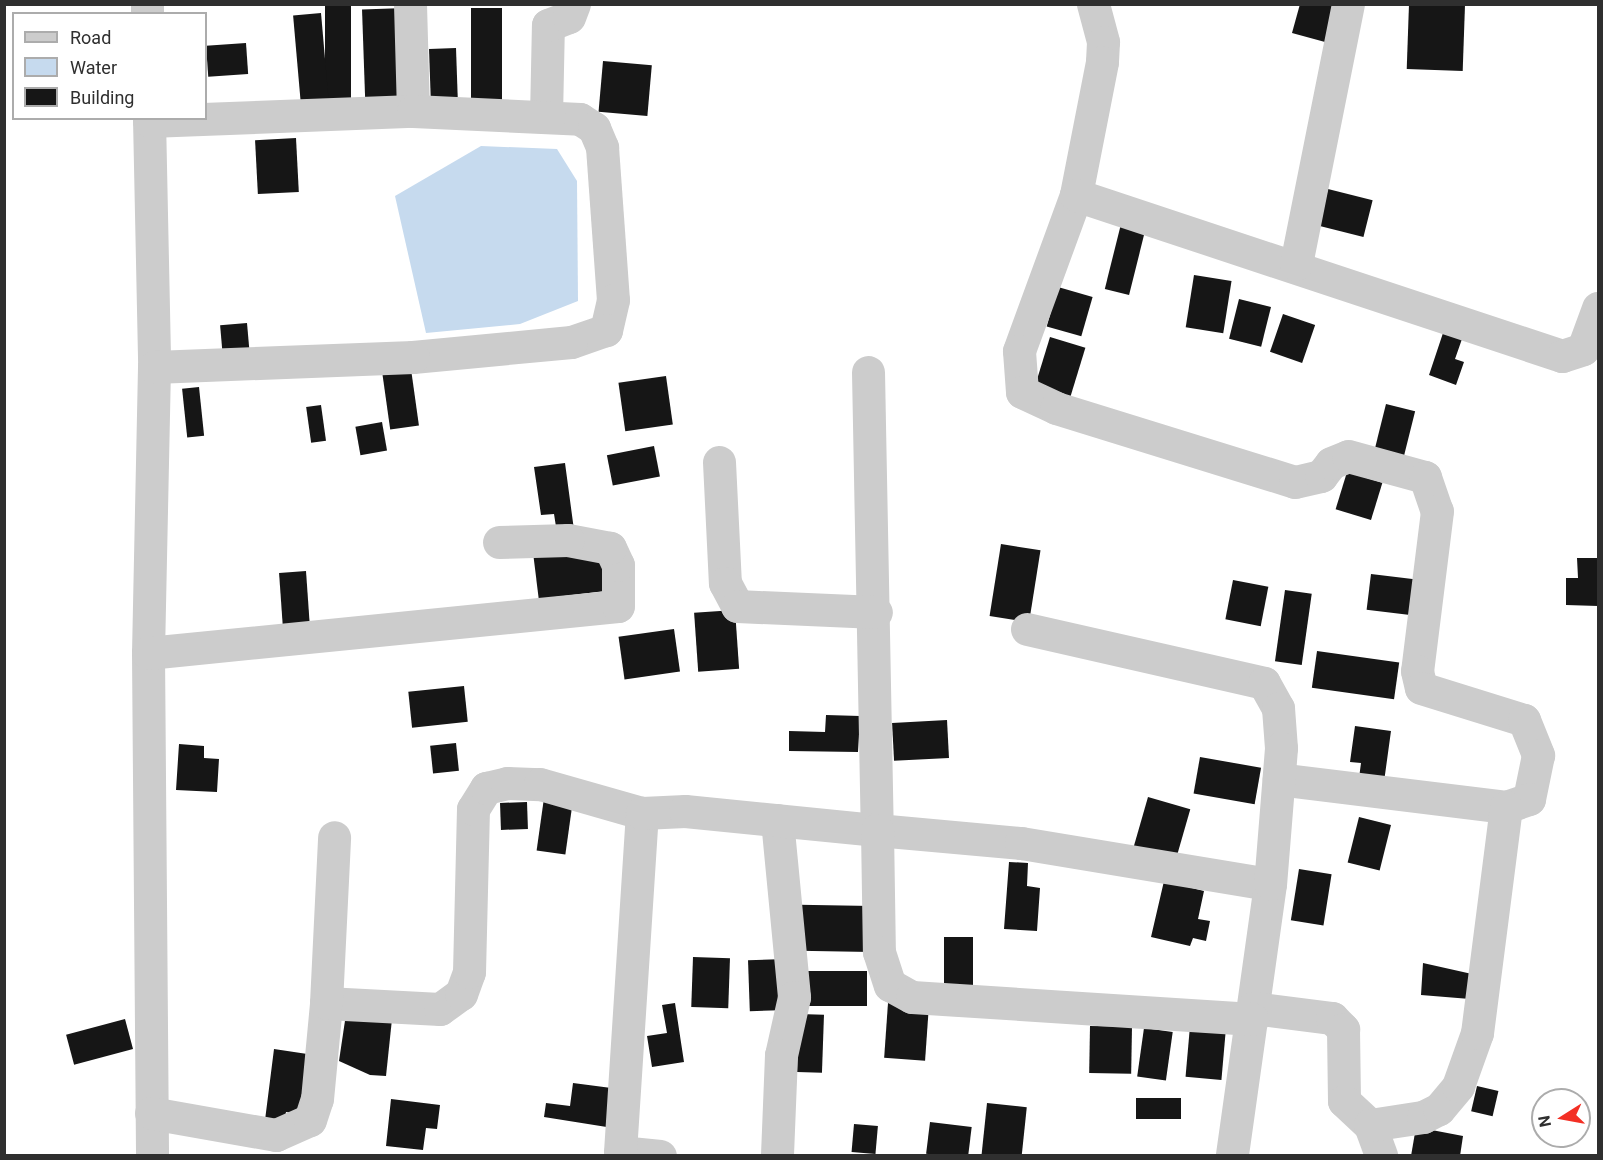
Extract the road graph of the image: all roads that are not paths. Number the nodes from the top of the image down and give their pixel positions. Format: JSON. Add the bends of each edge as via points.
{"nodes":[{"id":1,"x":410,"y":4,"type":"edge"},
{"id":2,"x":574,"y":4,"type":"edge"},
{"id":3,"x":1093,"y":4,"type":"edge"},
{"id":4,"x":1348,"y":4,"type":"edge"},
{"id":5,"x":413,"y":111,"type":"junction"},
{"id":6,"x":546,"y":117,"type":"junction"},
{"id":7,"x":207,"y":118,"type":"edge"},
{"id":8,"x":149,"y":120,"type":"edge"},
{"id":9,"x":1076,"y":195,"type":"junction"},
{"id":10,"x":1296,"y":264,"type":"junction"},
{"id":11,"x":1599,"y":308,"type":"edge"},
{"id":12,"x":154,"y":367,"type":"junction"},
{"id":13,"x":868,"y":372,"type":"dead end"},
{"id":14,"x":719,"y":462,"type":"dead end"},
{"id":15,"x":499,"y":542,"type":"dead end"},
{"id":16,"x":876,"y":612,"type":"junction"},
{"id":17,"x":1027,"y":629,"type":"dead end"},
{"id":18,"x":148,"y":653,"type":"junction"},
{"id":19,"x":1279,"y":779,"type":"junction"},
{"id":20,"x":1506,"y":807,"type":"junction"},
{"id":21,"x":642,"y":813,"type":"junction"},
{"id":22,"x":777,"y":820,"type":"junction"},
{"id":23,"x":878,"y":830,"type":"junction"},
{"id":24,"x":334,"y":837,"type":"dead end"},
{"id":25,"x":1270,"y":884,"type":"junction"},
{"id":26,"x":326,"y":1003,"type":"junction"},
{"id":27,"x":1252,"y":1013,"type":"junction"},
{"id":28,"x":151,"y":1113,"type":"junction"},
{"id":29,"x":1370,"y":1125,"type":"junction"},
{"id":30,"x":620,"y":1154,"type":"edge"},
{"id":31,"x":152,"y":1155,"type":"edge"},
{"id":32,"x":660,"y":1155,"type":"edge"},
{"id":33,"x":777,"y":1155,"type":"edge"},
{"id":34,"x":1232,"y":1155,"type":"edge"},
{"id":35,"x":1382,"y":1155,"type":"edge"}],
"edges":[{"from":1,"to":5,"type":"street"},
{"from":2,"to":6,"type":"street","via":[[568,17],[548,25]]},
{"from":3,"to":9,"type":"street","via":[[1104,42]]},
{"from":4,"to":10,"type":"street"},
{"from":5,"to":6,"type":"street"},
{"from":5,"to":7,"type":"street"},
{"from":6,"to":12,"type":"street","via":[[580,119],[594,128],[602,147],[613,300],[606,330],[571,342],[413,357]]},
{"from":8,"to":12,"type":"street"},
{"from":9,"to":10,"type":"street"},
{"from":9,"to":20,"type":"street","via":[[1019,351],[1022,392],[1056,408],[1294,482],[1321,476],[1331,463],[1348,456],[1425,477],[1437,511],[1417,671],[1421,688],[1524,720],[1538,755],[1536,783],[1529,799]]},
{"from":10,"to":11,"type":"street","via":[[1562,356],[1583,349]]},
{"from":12,"to":18,"type":"street"},
{"from":13,"to":16,"type":"street"},
{"from":14,"to":16,"type":"street","via":[[725,583],[737,606]]},
{"from":15,"to":18,"type":"street","via":[[568,540],[610,548],[618,565],[618,606]]},
{"from":16,"to":23,"type":"street"},
{"from":17,"to":19,"type":"street","via":[[1264,683],[1278,708]]},
{"from":18,"to":28,"type":"street"},
{"from":19,"to":20,"type":"street"},
{"from":19,"to":25,"type":"street"},
{"from":20,"to":29,"type":"street","via":[[1477,1033],[1458,1086],[1440,1109],[1423,1117]]},
{"from":21,"to":22,"type":"street","via":[[685,811]]},
{"from":21,"to":26,"type":"street","via":[[540,784],[507,783],[486,788],[473,809],[469,972],[462,994],[440,1009]]},
{"from":21,"to":30,"type":"street"},
{"from":22,"to":23,"type":"street"},
{"from":22,"to":33,"type":"street","via":[[794,986],[781,1055]]},
{"from":23,"to":25,"type":"street","via":[[1021,843]]},
{"from":23,"to":27,"type":"street","via":[[879,952],[887,979],[899,992],[942,1000]]},
{"from":24,"to":26,"type":"street"},
{"from":25,"to":27,"type":"street"},
{"from":26,"to":28,"type":"street","via":[[317,1099],[310,1120],[297,1128],[259,1134]]},
{"from":27,"to":29,"type":"street","via":[[1332,1018],[1343,1029],[1346,1046],[1344,1101]]},
{"from":27,"to":34,"type":"street"},
{"from":28,"to":31,"type":"street"},
{"from":29,"to":35,"type":"street"},
{"from":30,"to":32,"type":"street"}]}
